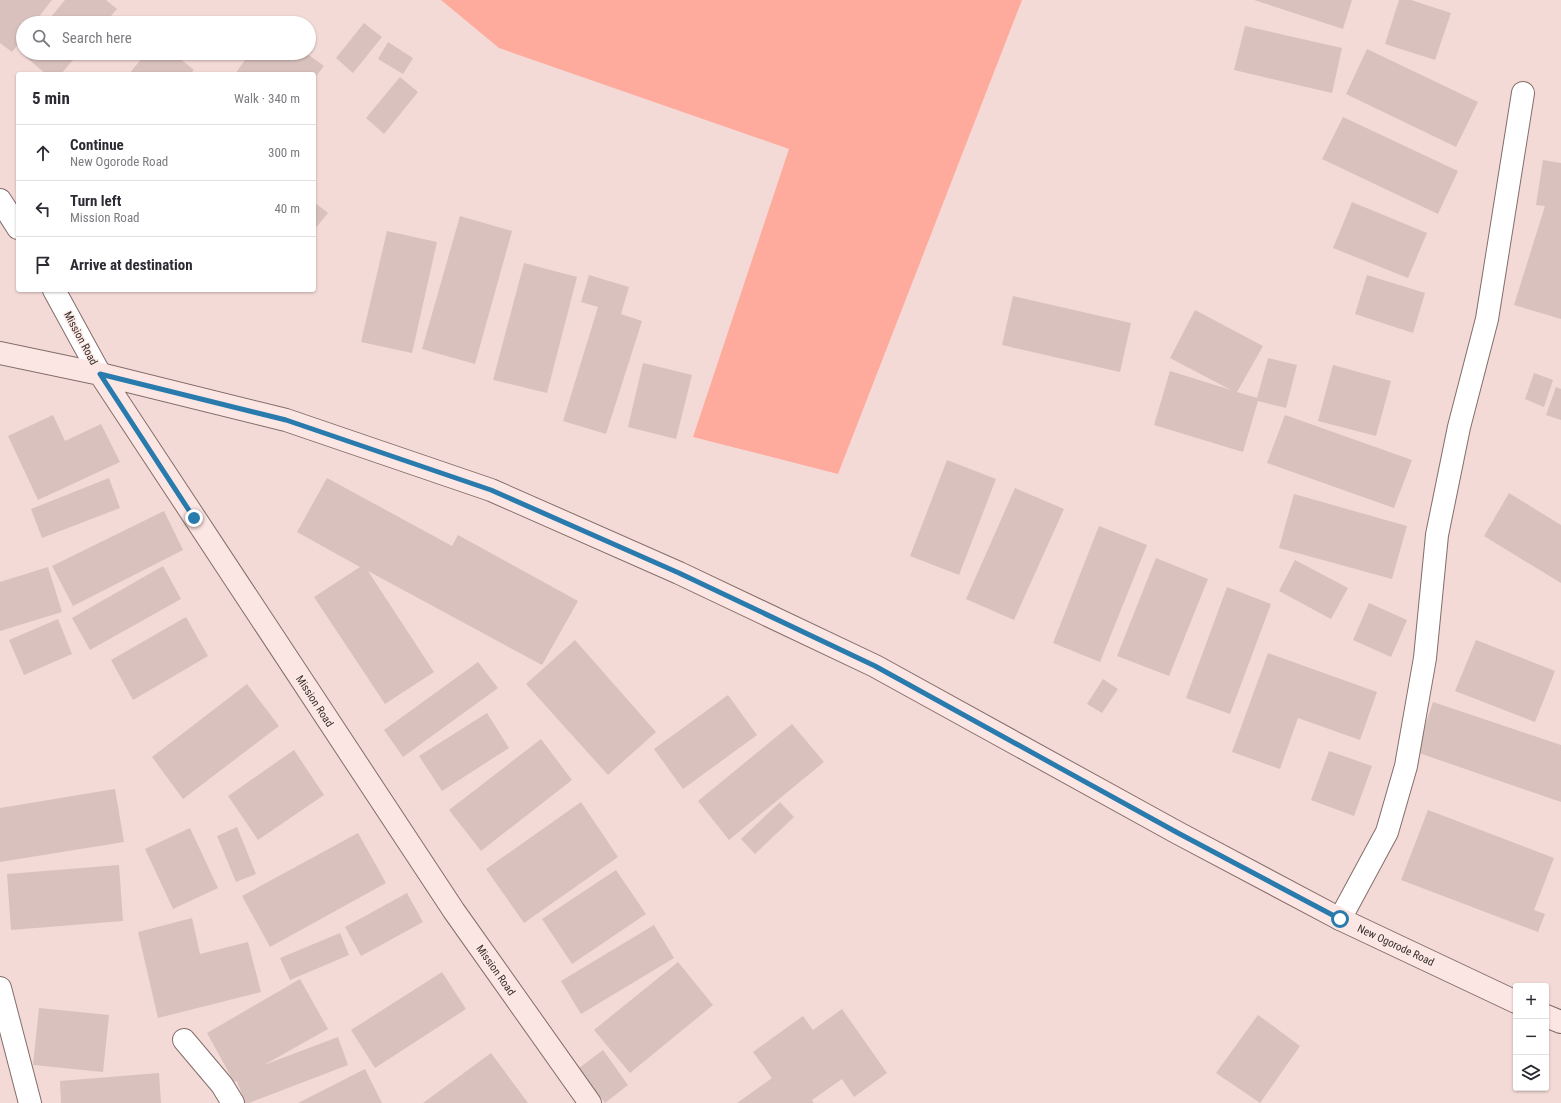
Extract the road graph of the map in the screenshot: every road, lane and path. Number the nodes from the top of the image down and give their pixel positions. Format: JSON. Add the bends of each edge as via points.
{"nodes":[{"id":1,"x":1523,"y":93,"type":"dead end"},
{"id":2,"x":0,"y":200,"type":"edge"},
{"id":3,"x":16,"y":225,"type":"edge"},
{"id":4,"x":55,"y":292,"type":"edge"},
{"id":5,"x":0,"y":353,"type":"edge"},
{"id":6,"x":100,"y":374,"type":"junction"},
{"id":7,"x":1340,"y":919,"type":"junction"},
{"id":8,"x":0,"y":988,"type":"edge"},
{"id":9,"x":1513,"y":1001,"type":"edge"},
{"id":10,"x":1549,"y":1017,"type":"edge"},
{"id":11,"x":1561,"y":1022,"type":"edge"},
{"id":12,"x":184,"y":1040,"type":"dead end"},
{"id":13,"x":30,"y":1103,"type":"edge"},
{"id":14,"x":233,"y":1103,"type":"edge"},
{"id":15,"x":590,"y":1103,"type":"edge"}],
"edges":[{"from":1,"to":7,"type":"street","via":[[1487,319],[1459,427],[1437,535],[1425,658],[1406,766],[1387,832]]},
{"from":2,"to":3,"type":"street"},
{"from":4,"to":6,"type":"street","name":"Mission Road"},
{"from":5,"to":6,"type":"street","name":"New Ogorode Road"},
{"from":6,"to":7,"type":"street","name":"New Ogorode Road","via":[[286,420],[491,490],[679,573],[875,666]]},
{"from":6,"to":15,"type":"street","name":"Mission Road","via":[[454,911]]},
{"from":7,"to":9,"type":"street","name":"New Ogorode Road"},
{"from":8,"to":13,"type":"street"},
{"from":10,"to":11,"type":"street"},
{"from":12,"to":14,"type":"street","via":[[222,1085]]}]}
